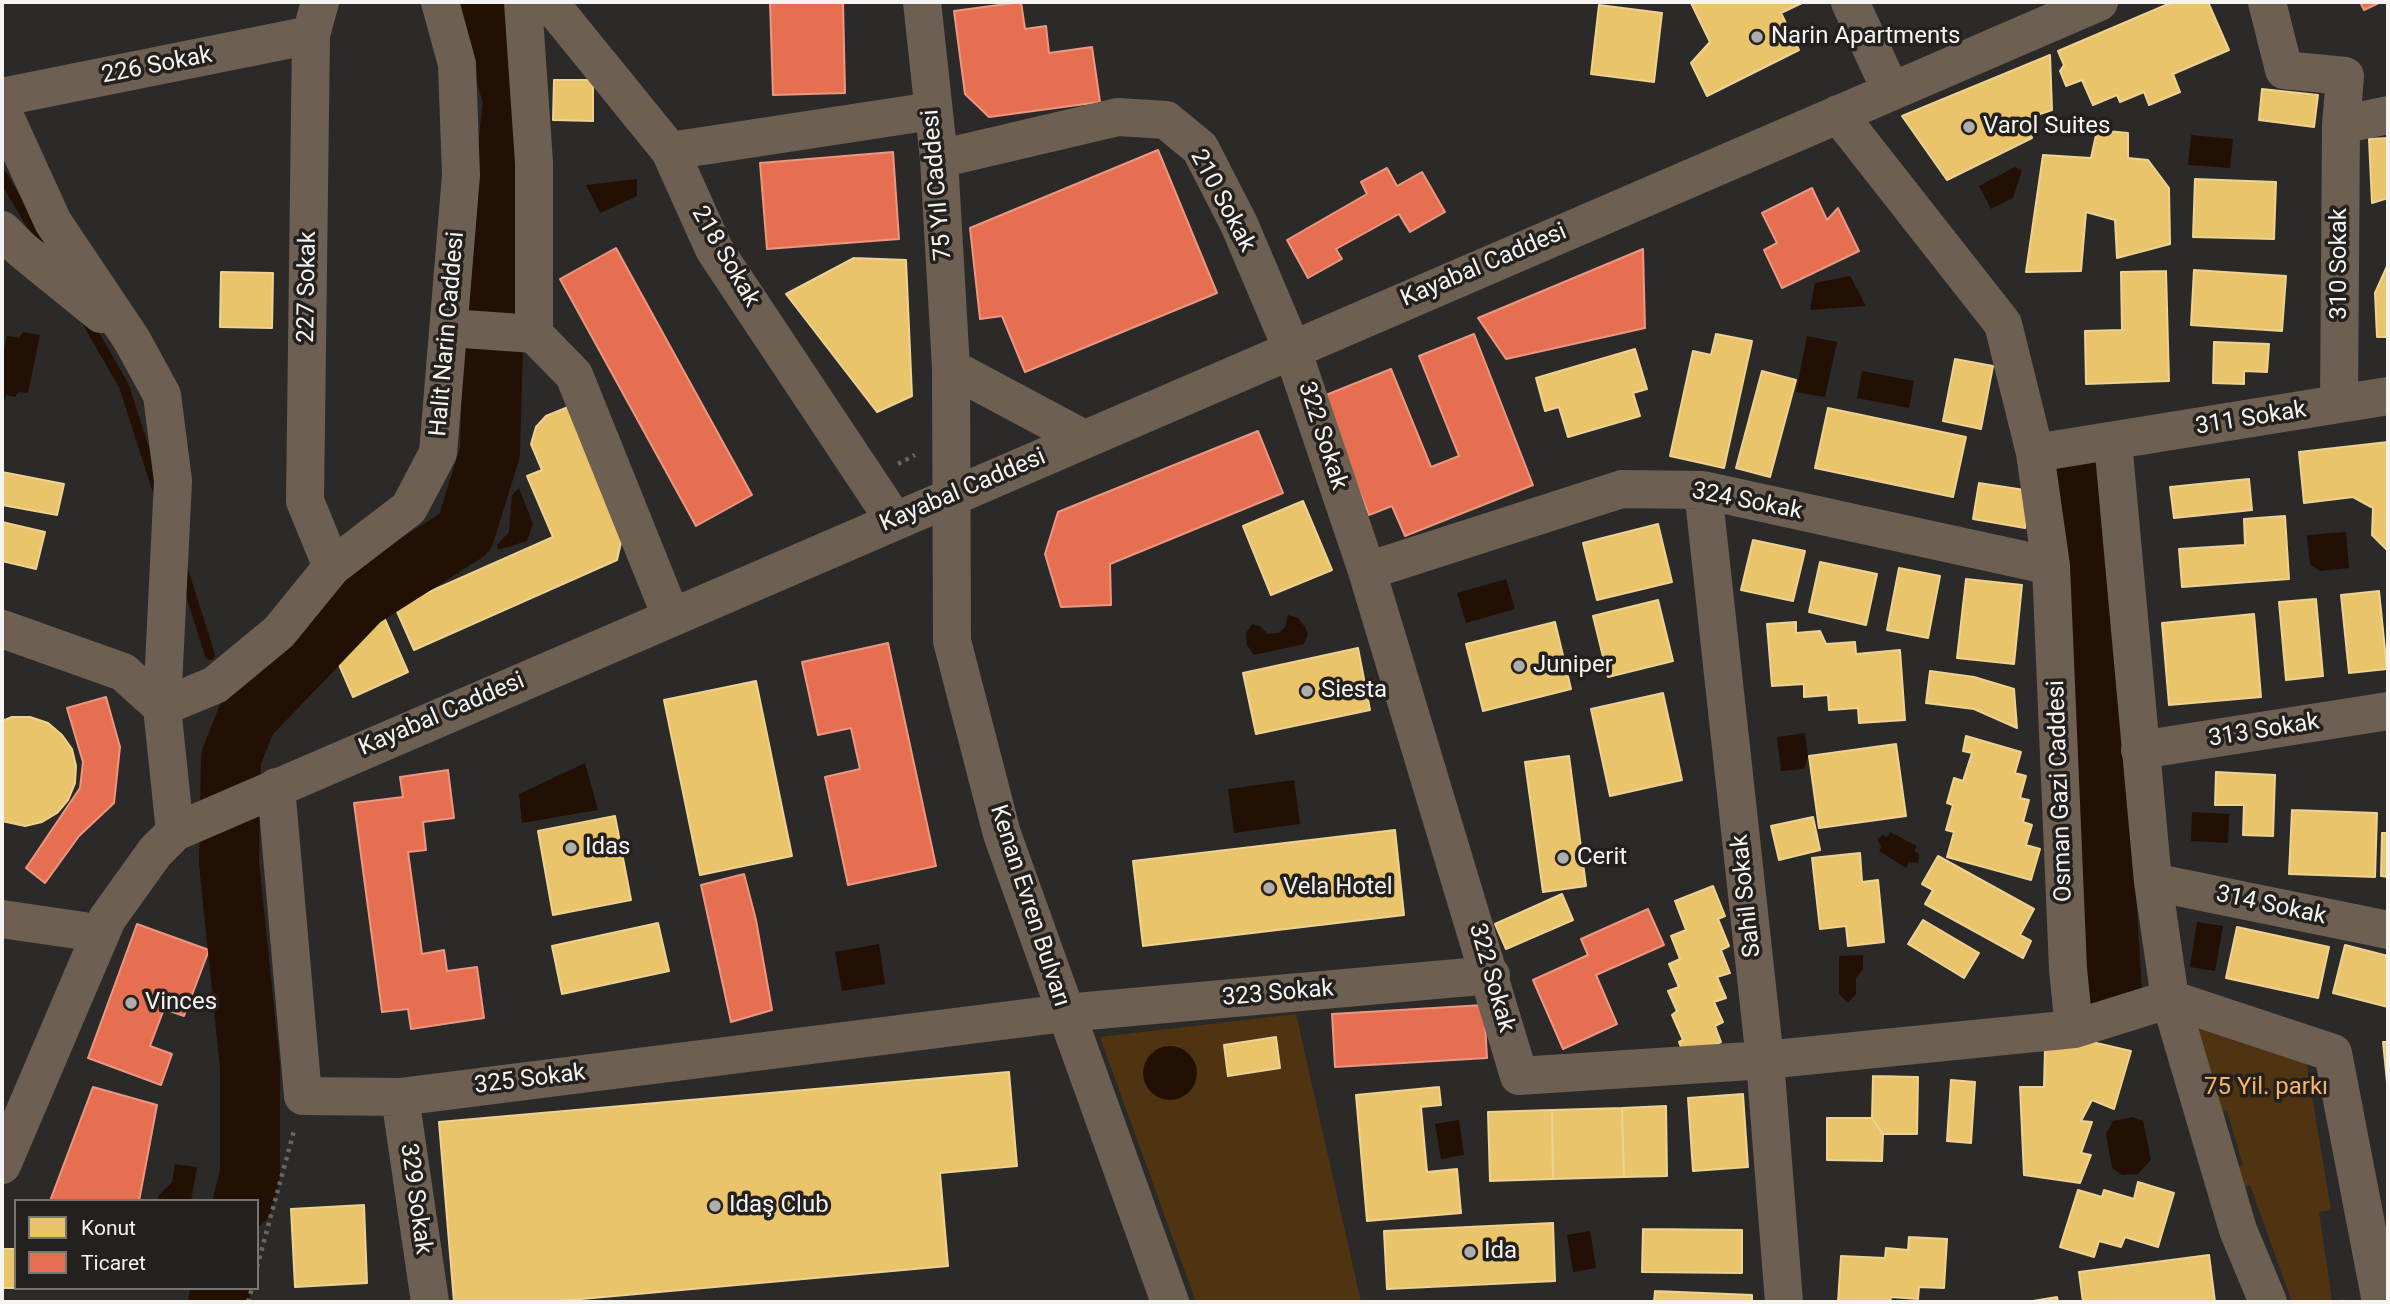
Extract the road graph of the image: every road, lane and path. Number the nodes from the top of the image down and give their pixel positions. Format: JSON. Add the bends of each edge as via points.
{"nodes":[{"id":1,"x":440,"y":2,"type":"edge"},
{"id":2,"x":523,"y":2,"type":"edge"},
{"id":3,"x":548,"y":2,"type":"edge"},
{"id":4,"x":922,"y":2,"type":"edge"},
{"id":5,"x":1850,"y":2,"type":"edge"},
{"id":6,"x":2099,"y":2,"type":"edge"},
{"id":7,"x":2267,"y":2,"type":"edge"},
{"id":8,"x":316,"y":18,"type":"edge"},
{"id":9,"x":1891,"y":91,"type":"junction"},
{"id":10,"x":2,"y":97,"type":"edge"},
{"id":11,"x":2,"y":110,"type":"edge"},
{"id":12,"x":932,"y":111,"type":"junction"},
{"id":13,"x":1838,"y":114,"type":"junction"},
{"id":14,"x":2388,"y":115,"type":"edge"},
{"id":15,"x":2341,"y":125,"type":"junction"},
{"id":16,"x":670,"y":151,"type":"junction"},
{"id":17,"x":940,"y":159,"type":"junction"},
{"id":18,"x":2,"y":230,"type":"edge"},
{"id":19,"x":450,"y":328,"type":"junction"},
{"id":20,"x":534,"y":334,"type":"junction"},
{"id":21,"x":132,"y":340,"type":"junction"},
{"id":22,"x":1293,"y":348,"type":"junction"},
{"id":23,"x":951,"y":368,"type":"junction"},
{"id":24,"x":2388,"y":396,"type":"edge"},
{"id":25,"x":2339,"y":404,"type":"junction"},
{"id":26,"x":1083,"y":439,"type":"junction"},
{"id":27,"x":2113,"y":442,"type":"junction"},
{"id":28,"x":2035,"y":453,"type":"junction"},
{"id":29,"x":1703,"y":490,"type":"junction"},
{"id":30,"x":949,"y":497,"type":"junction"},
{"id":31,"x":894,"y":520,"type":"junction"},
{"id":32,"x":2051,"y":566,"type":"junction"},
{"id":33,"x":332,"y":568,"type":"junction"},
{"id":34,"x":1367,"y":572,"type":"junction"},
{"id":35,"x":671,"y":616,"type":"junction"},
{"id":36,"x":2,"y":629,"type":"edge"},
{"id":37,"x":162,"y":706,"type":"junction"},
{"id":38,"x":2388,"y":711,"type":"edge"},
{"id":39,"x":2140,"y":750,"type":"junction"},
{"id":40,"x":276,"y":787,"type":"junction"},
{"id":41,"x":185,"y":828,"type":"junction"},
{"id":42,"x":2153,"y":882,"type":"junction"},
{"id":43,"x":2,"y":919,"type":"edge"},
{"id":44,"x":2388,"y":930,"type":"edge"},
{"id":45,"x":84,"y":931,"type":"dead end"},
{"id":46,"x":1491,"y":975,"type":"junction"},
{"id":47,"x":2170,"y":999,"type":"junction"},
{"id":48,"x":1065,"y":1013,"type":"junction"},
{"id":49,"x":2074,"y":1029,"type":"junction"},
{"id":50,"x":1765,"y":1060,"type":"junction"},
{"id":51,"x":303,"y":1096,"type":"junction"},
{"id":52,"x":400,"y":1097,"type":"junction"},
{"id":53,"x":2,"y":1165,"type":"edge"},
{"id":54,"x":259,"y":1260,"type":"edge"},
{"id":55,"x":430,"y":1302,"type":"edge"},
{"id":56,"x":1170,"y":1302,"type":"edge"},
{"id":57,"x":1784,"y":1302,"type":"edge"},
{"id":58,"x":2268,"y":1302,"type":"edge"},
{"id":59,"x":2381,"y":1302,"type":"edge"}],
"edges":[{"from":1,"to":19,"type":"street","name":"Halit Narin Caddesi","via":[[457,64],[461,176]]},
{"from":2,"to":20,"type":"street","via":[[534,163]]},
{"from":3,"to":16,"type":"street","name":"218 Sokak"},
{"from":4,"to":12,"type":"street","name":"75 Yıl Caddesi"},
{"from":5,"to":9,"type":"street"},
{"from":6,"to":9,"type":"street","name":"Kayabal Caddesi"},
{"from":7,"to":15,"type":"street","name":"310 Sokak","via":[[2284,70],[2345,76]]},
{"from":8,"to":10,"type":"street","name":"226 Sokak"},
{"from":8,"to":33,"type":"street","name":"227 Sokak","via":[[304,501]]},
{"from":9,"to":13,"type":"street","name":"Kayabal Caddesi"},
{"from":11,"to":21,"type":"street","via":[[53,222]]},
{"from":12,"to":16,"type":"street"},
{"from":12,"to":17,"type":"street","name":"75 Yıl Caddesi"},
{"from":13,"to":22,"type":"street","name":"Kayabal Caddesi"},
{"from":13,"to":28,"type":"street","name":"Osman Gazi Caddesi","via":[[2004,324]]},
{"from":14,"to":15,"type":"street"},
{"from":15,"to":25,"type":"street","name":"310 Sokak"},
{"from":16,"to":31,"type":"street","name":"218 Sokak","via":[[715,249]]},
{"from":17,"to":22,"type":"street","name":"210 Sokak","via":[[1118,117],[1166,120],[1200,148]]},
{"from":17,"to":23,"type":"street","name":"75 Yıl Caddesi"},
{"from":18,"to":21,"type":"street"},
{"from":19,"to":20,"type":"street"},
{"from":19,"to":33,"type":"street","name":"Halit Narin Caddesi","via":[[438,453],[409,508]]},
{"from":20,"to":35,"type":"street","via":[[574,375]]},
{"from":21,"to":37,"type":"street","via":[[162,395],[173,488]]},
{"from":22,"to":26,"type":"street","name":"Kayabal Caddesi"},
{"from":22,"to":34,"type":"street","name":"322 Sokak"},
{"from":23,"to":26,"type":"street"},
{"from":23,"to":30,"type":"street","name":"75 Yıl Caddesi"},
{"from":24,"to":25,"type":"street","name":"311 Sokak"},
{"from":25,"to":27,"type":"street","name":"311 Sokak"},
{"from":26,"to":30,"type":"street","name":"Kayabal Caddesi"},
{"from":27,"to":28,"type":"street","name":"311 Sokak"},
{"from":27,"to":39,"type":"street"},
{"from":28,"to":32,"type":"street","name":"Osman Gazi Caddesi"},
{"from":29,"to":32,"type":"street","name":"324 Sokak"},
{"from":29,"to":34,"type":"street","name":"324 Sokak","via":[[1622,489]]},
{"from":29,"to":50,"type":"street","name":"Sahil Sokak"},
{"from":30,"to":31,"type":"street","name":"Kayabal Caddesi"},
{"from":30,"to":48,"type":"street","name":"Kenan Evren Bulvarı","via":[[952,641],[1002,834]]},
{"from":31,"to":35,"type":"street","name":"Kayabal Caddesi"},
{"from":32,"to":49,"type":"street","name":"Osman Gazi Caddesi"},
{"from":33,"to":37,"type":"street","name":"Halit Narin Caddesi","via":[[279,632],[215,685]]},
{"from":34,"to":46,"type":"street","name":"322 Sokak"},
{"from":35,"to":40,"type":"street","name":"Kayabal Caddesi"},
{"from":36,"to":37,"type":"street","via":[[123,672]]},
{"from":37,"to":41,"type":"street"},
{"from":38,"to":39,"type":"street","name":"313 Sokak"},
{"from":39,"to":42,"type":"street"},
{"from":40,"to":41,"type":"street","name":"Kayabal Caddesi"},
{"from":40,"to":51,"type":"street"},
{"from":41,"to":53,"type":"street","name":"Kayabal Caddesi","via":[[155,852],[107,919]]},
{"from":42,"to":44,"type":"street","name":"314 Sokak"},
{"from":42,"to":47,"type":"street"},
{"from":43,"to":45,"type":"street"},
{"from":46,"to":48,"type":"street","name":"323 Sokak"},
{"from":46,"to":50,"type":"street","name":"322 Sokak","via":[[1519,1076]]},
{"from":47,"to":49,"type":"street"},
{"from":47,"to":58,"type":"street","via":[[2238,1230]]},
{"from":47,"to":59,"type":"street","via":[[2333,1053]]},
{"from":48,"to":52,"type":"street","name":"325 Sokak"},
{"from":48,"to":56,"type":"street","name":"Kenan Evren Bulvarı"},
{"from":49,"to":50,"type":"street","name":"322 Sokak"},
{"from":50,"to":57,"type":"street","name":"Sahil Sokak"},
{"from":51,"to":52,"type":"street","name":"325 Sokak"},
{"from":51,"to":54,"type":"path"},
{"from":52,"to":55,"type":"street","name":"329 Sokak"}]}
